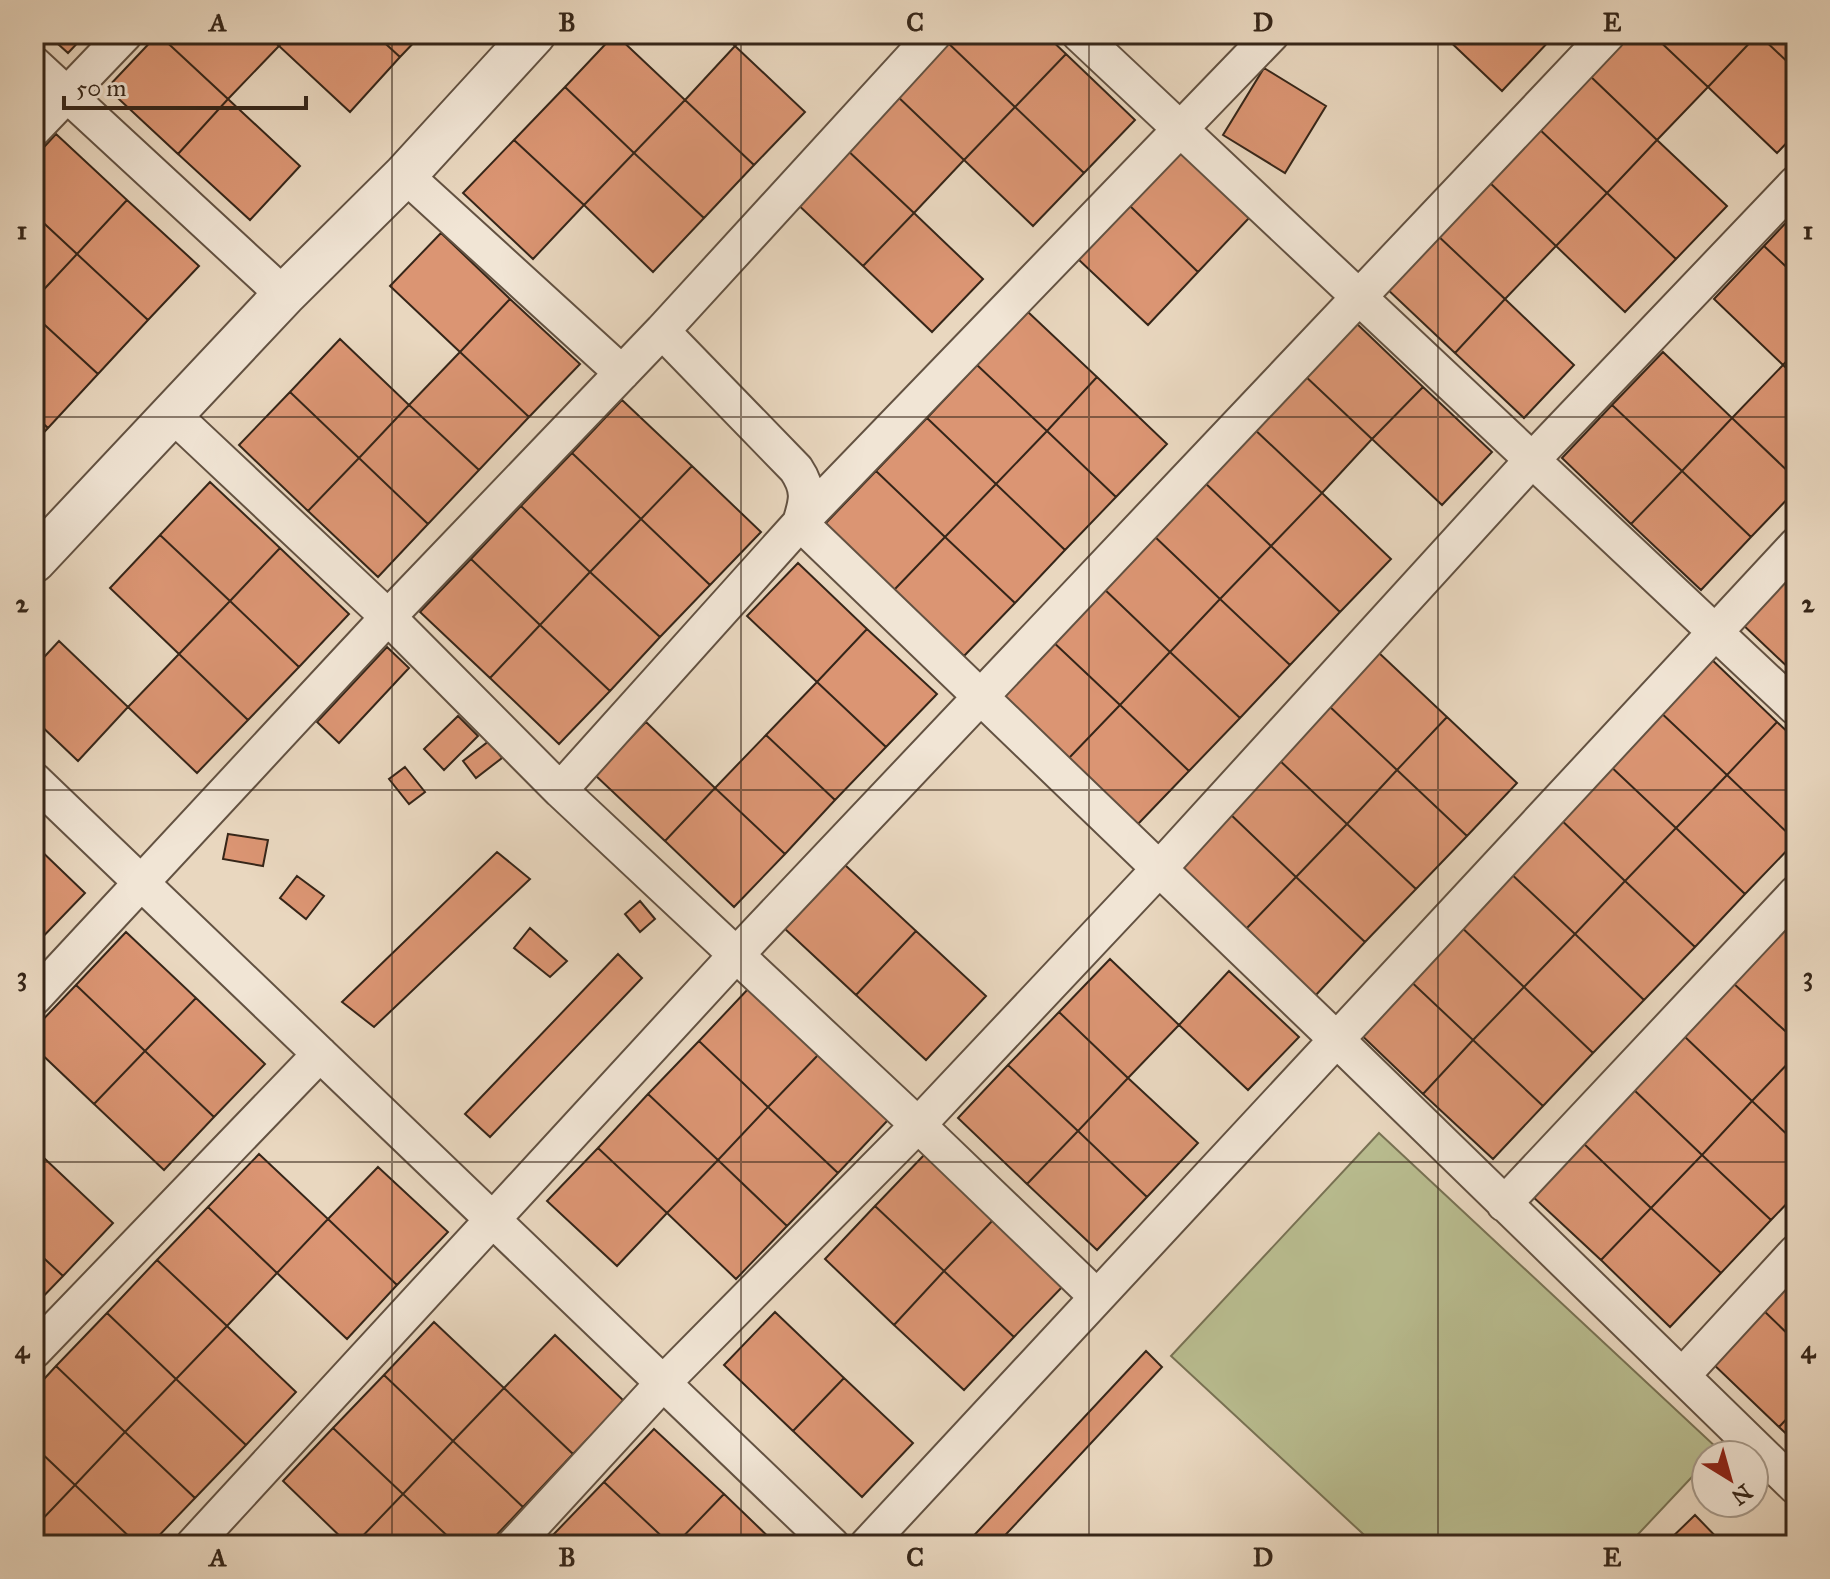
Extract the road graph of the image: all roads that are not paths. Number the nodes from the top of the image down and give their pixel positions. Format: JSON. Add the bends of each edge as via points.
{"nodes":[{"id":1,"x":125,"y":34,"type":"edge"},
{"id":2,"x":534,"y":34,"type":"edge"},
{"id":3,"x":934,"y":34,"type":"edge"},
{"id":4,"x":1079,"y":34,"type":"edge"},
{"id":5,"x":1272,"y":34,"type":"edge"},
{"id":6,"x":1608,"y":34,"type":"edge"},
{"id":7,"x":34,"y":64,"type":"edge"},
{"id":8,"x":67,"y":94,"type":"junction"},
{"id":9,"x":34,"y":129,"type":"edge"},
{"id":10,"x":1181,"y":129,"type":"junction"},
{"id":11,"x":405,"y":175,"type":"junction"},
{"id":12,"x":1796,"y":183,"type":"edge"},
{"id":13,"x":284,"y":295,"type":"junction"},
{"id":14,"x":1359,"y":298,"type":"junction"},
{"id":15,"x":662,"y":331,"type":"junction"},
{"id":16,"x":622,"y":373,"type":"junction"},
{"id":17,"x":172,"y":414,"type":"junction"},
{"id":18,"x":1532,"y":460,"type":"junction"},
{"id":19,"x":800,"y":523,"type":"junction"},
{"id":20,"x":1796,"y":545,"type":"edge"},
{"id":21,"x":34,"y":561,"type":"edge"},
{"id":22,"x":388,"y":617,"type":"junction"},
{"id":23,"x":1715,"y":632,"type":"junction"},
{"id":24,"x":980,"y":697,"type":"junction"},
{"id":25,"x":1796,"y":708,"type":"edge"},
{"id":26,"x":34,"y":780,"type":"edge"},
{"id":27,"x":560,"y":790,"type":"junction"},
{"id":28,"x":1158,"y":870,"type":"junction"},
{"id":29,"x":141,"y":882,"type":"junction"},
{"id":30,"x":1796,"y":893,"type":"edge"},
{"id":31,"x":736,"y":955,"type":"junction"},
{"id":32,"x":34,"y":998,"type":"edge"},
{"id":33,"x":1336,"y":1039,"type":"junction"},
{"id":34,"x":320,"y":1054,"type":"junction"},
{"id":35,"x":918,"y":1125,"type":"junction"},
{"id":36,"x":1504,"y":1204,"type":"junction"},
{"id":37,"x":492,"y":1219,"type":"junction"},
{"id":38,"x":1796,"y":1252,"type":"edge"},
{"id":39,"x":1097,"y":1297,"type":"junction"},
{"id":40,"x":34,"y":1351,"type":"edge"},
{"id":41,"x":1682,"y":1376,"type":"junction"},
{"id":42,"x":663,"y":1383,"type":"junction"},
{"id":43,"x":1796,"y":1487,"type":"edge"},
{"id":44,"x":193,"y":1545,"type":"edge"},
{"id":45,"x":514,"y":1545,"type":"edge"},
{"id":46,"x":832,"y":1545,"type":"edge"},
{"id":47,"x":867,"y":1545,"type":"edge"}],
"edges":[{"from":1,"to":8,"type":"street"},
{"from":2,"to":11,"type":"street"},
{"from":3,"to":15,"type":"street"},
{"from":4,"to":10,"type":"street"},
{"from":5,"to":10,"type":"street"},
{"from":6,"to":14,"type":"street"},
{"from":7,"to":8,"type":"street"},
{"from":8,"to":9,"type":"street"},
{"from":8,"to":13,"type":"street"},
{"from":10,"to":14,"type":"street"},
{"from":10,"to":19,"type":"street"},
{"from":11,"to":13,"type":"street"},
{"from":11,"to":16,"type":"street"},
{"from":12,"to":18,"type":"street"},
{"from":13,"to":17,"type":"street"},
{"from":14,"to":18,"type":"street"},
{"from":14,"to":24,"type":"street"},
{"from":15,"to":16,"type":"street"},
{"from":15,"to":19,"type":"street","via":[[796,469],[807,499]]},
{"from":16,"to":22,"type":"street"},
{"from":17,"to":21,"type":"street"},
{"from":17,"to":22,"type":"street"},
{"from":18,"to":23,"type":"street"},
{"from":18,"to":28,"type":"street"},
{"from":19,"to":24,"type":"street"},
{"from":19,"to":27,"type":"street"},
{"from":20,"to":23,"type":"street"},
{"from":22,"to":27,"type":"street"},
{"from":22,"to":29,"type":"street"},
{"from":23,"to":25,"type":"street"},
{"from":23,"to":33,"type":"street"},
{"from":24,"to":28,"type":"street"},
{"from":24,"to":31,"type":"street"},
{"from":26,"to":29,"type":"street"},
{"from":27,"to":31,"type":"street"},
{"from":28,"to":33,"type":"street"},
{"from":28,"to":35,"type":"street"},
{"from":29,"to":32,"type":"street"},
{"from":29,"to":34,"type":"street"},
{"from":30,"to":36,"type":"street"},
{"from":31,"to":35,"type":"street"},
{"from":31,"to":37,"type":"street"},
{"from":33,"to":36,"type":"street"},
{"from":33,"to":39,"type":"street"},
{"from":34,"to":37,"type":"street"},
{"from":34,"to":40,"type":"street"},
{"from":35,"to":39,"type":"street"},
{"from":35,"to":42,"type":"street"},
{"from":36,"to":41,"type":"street"},
{"from":37,"to":42,"type":"street"},
{"from":37,"to":44,"type":"street"},
{"from":38,"to":41,"type":"street"},
{"from":39,"to":47,"type":"street"},
{"from":41,"to":43,"type":"street"},
{"from":42,"to":45,"type":"street"},
{"from":42,"to":46,"type":"street"}]}
